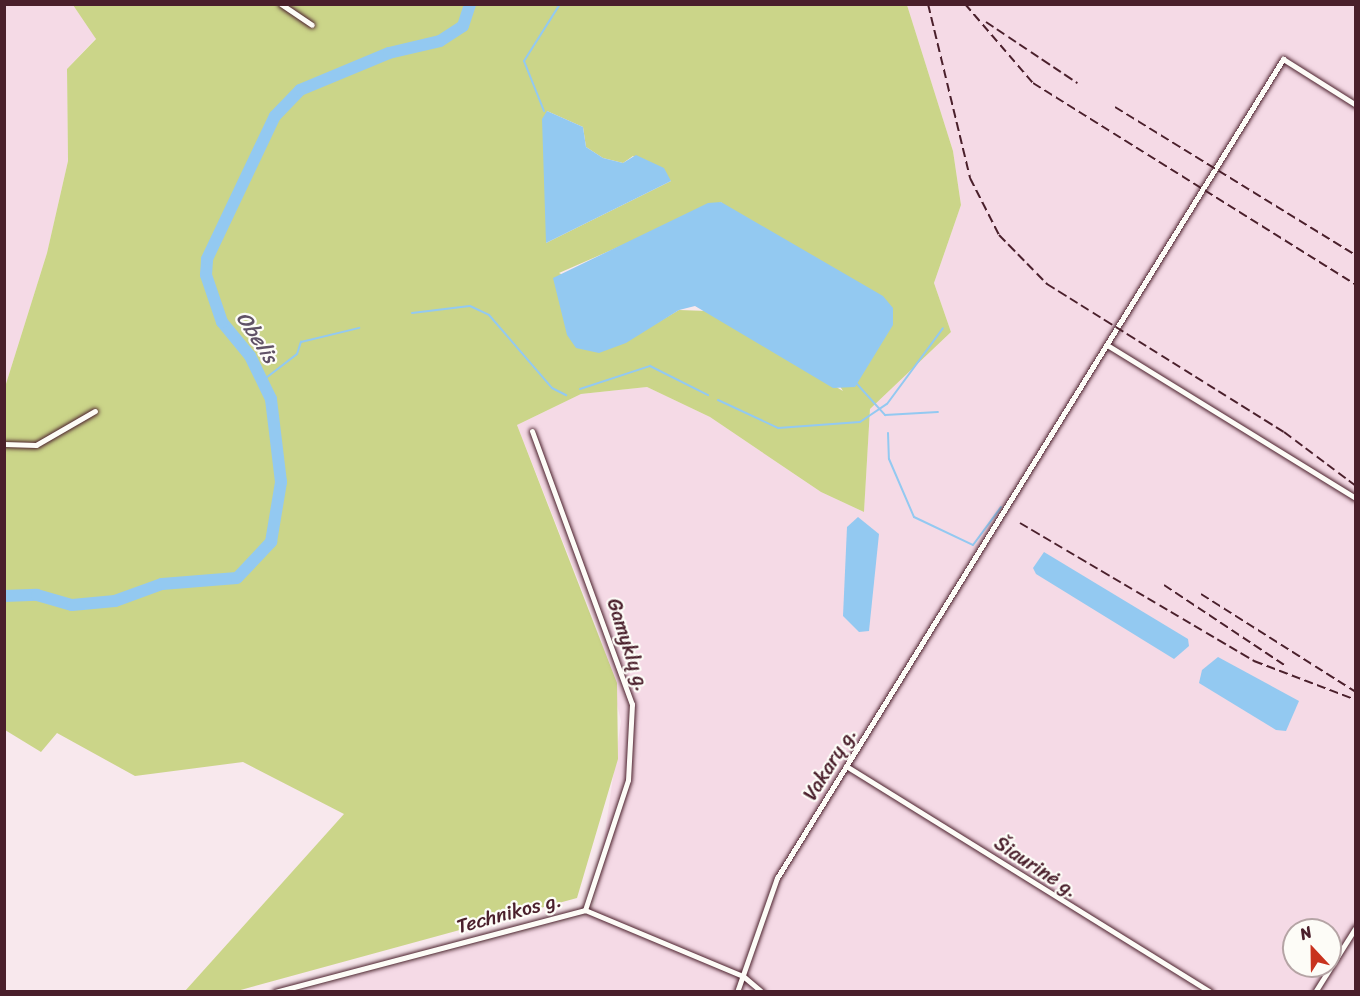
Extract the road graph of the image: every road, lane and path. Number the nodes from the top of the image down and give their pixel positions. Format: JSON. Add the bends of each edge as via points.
{"nodes":[{"id":1,"x":282,"y":4,"type":"edge"},
{"id":2,"x":312,"y":25,"type":"dead end"},
{"id":3,"x":1356,"y":105,"type":"edge"},
{"id":4,"x":1107,"y":345,"type":"junction"},
{"id":5,"x":95,"y":411,"type":"dead end"},
{"id":6,"x":532,"y":431,"type":"dead end"},
{"id":7,"x":4,"y":444,"type":"edge"},
{"id":8,"x":1356,"y":498,"type":"edge"},
{"id":9,"x":846,"y":766,"type":"junction"},
{"id":10,"x":585,"y":910,"type":"junction"},
{"id":11,"x":1356,"y":927,"type":"edge"},
{"id":12,"x":743,"y":976,"type":"junction"},
{"id":13,"x":275,"y":992,"type":"edge"},
{"id":14,"x":737,"y":992,"type":"edge"},
{"id":15,"x":762,"y":992,"type":"edge"},
{"id":16,"x":1211,"y":992,"type":"edge"},
{"id":17,"x":1315,"y":992,"type":"edge"}],
"edges":[{"from":1,"to":2,"type":"street"},
{"from":3,"to":4,"type":"street","name":"Vakarų g.","via":[[1283,59]]},
{"from":4,"to":8,"type":"street"},
{"from":4,"to":9,"type":"street","name":"Vakarų g."},
{"from":5,"to":7,"type":"street","via":[[36,445]]},
{"from":6,"to":10,"type":"street","name":"Gamyklų g.","via":[[632,704],[628,780]]},
{"from":9,"to":12,"type":"street","name":"Vakarų g.","via":[[777,878]]},
{"from":9,"to":16,"type":"street","name":"Šiaurinė g."},
{"from":10,"to":12,"type":"street","name":"Technikos g."},
{"from":10,"to":13,"type":"street","name":"Technikos g."},
{"from":11,"to":17,"type":"street"},
{"from":12,"to":14,"type":"street","name":"Vakarų g."},
{"from":12,"to":15,"type":"street","name":"Technikos g."}]}
